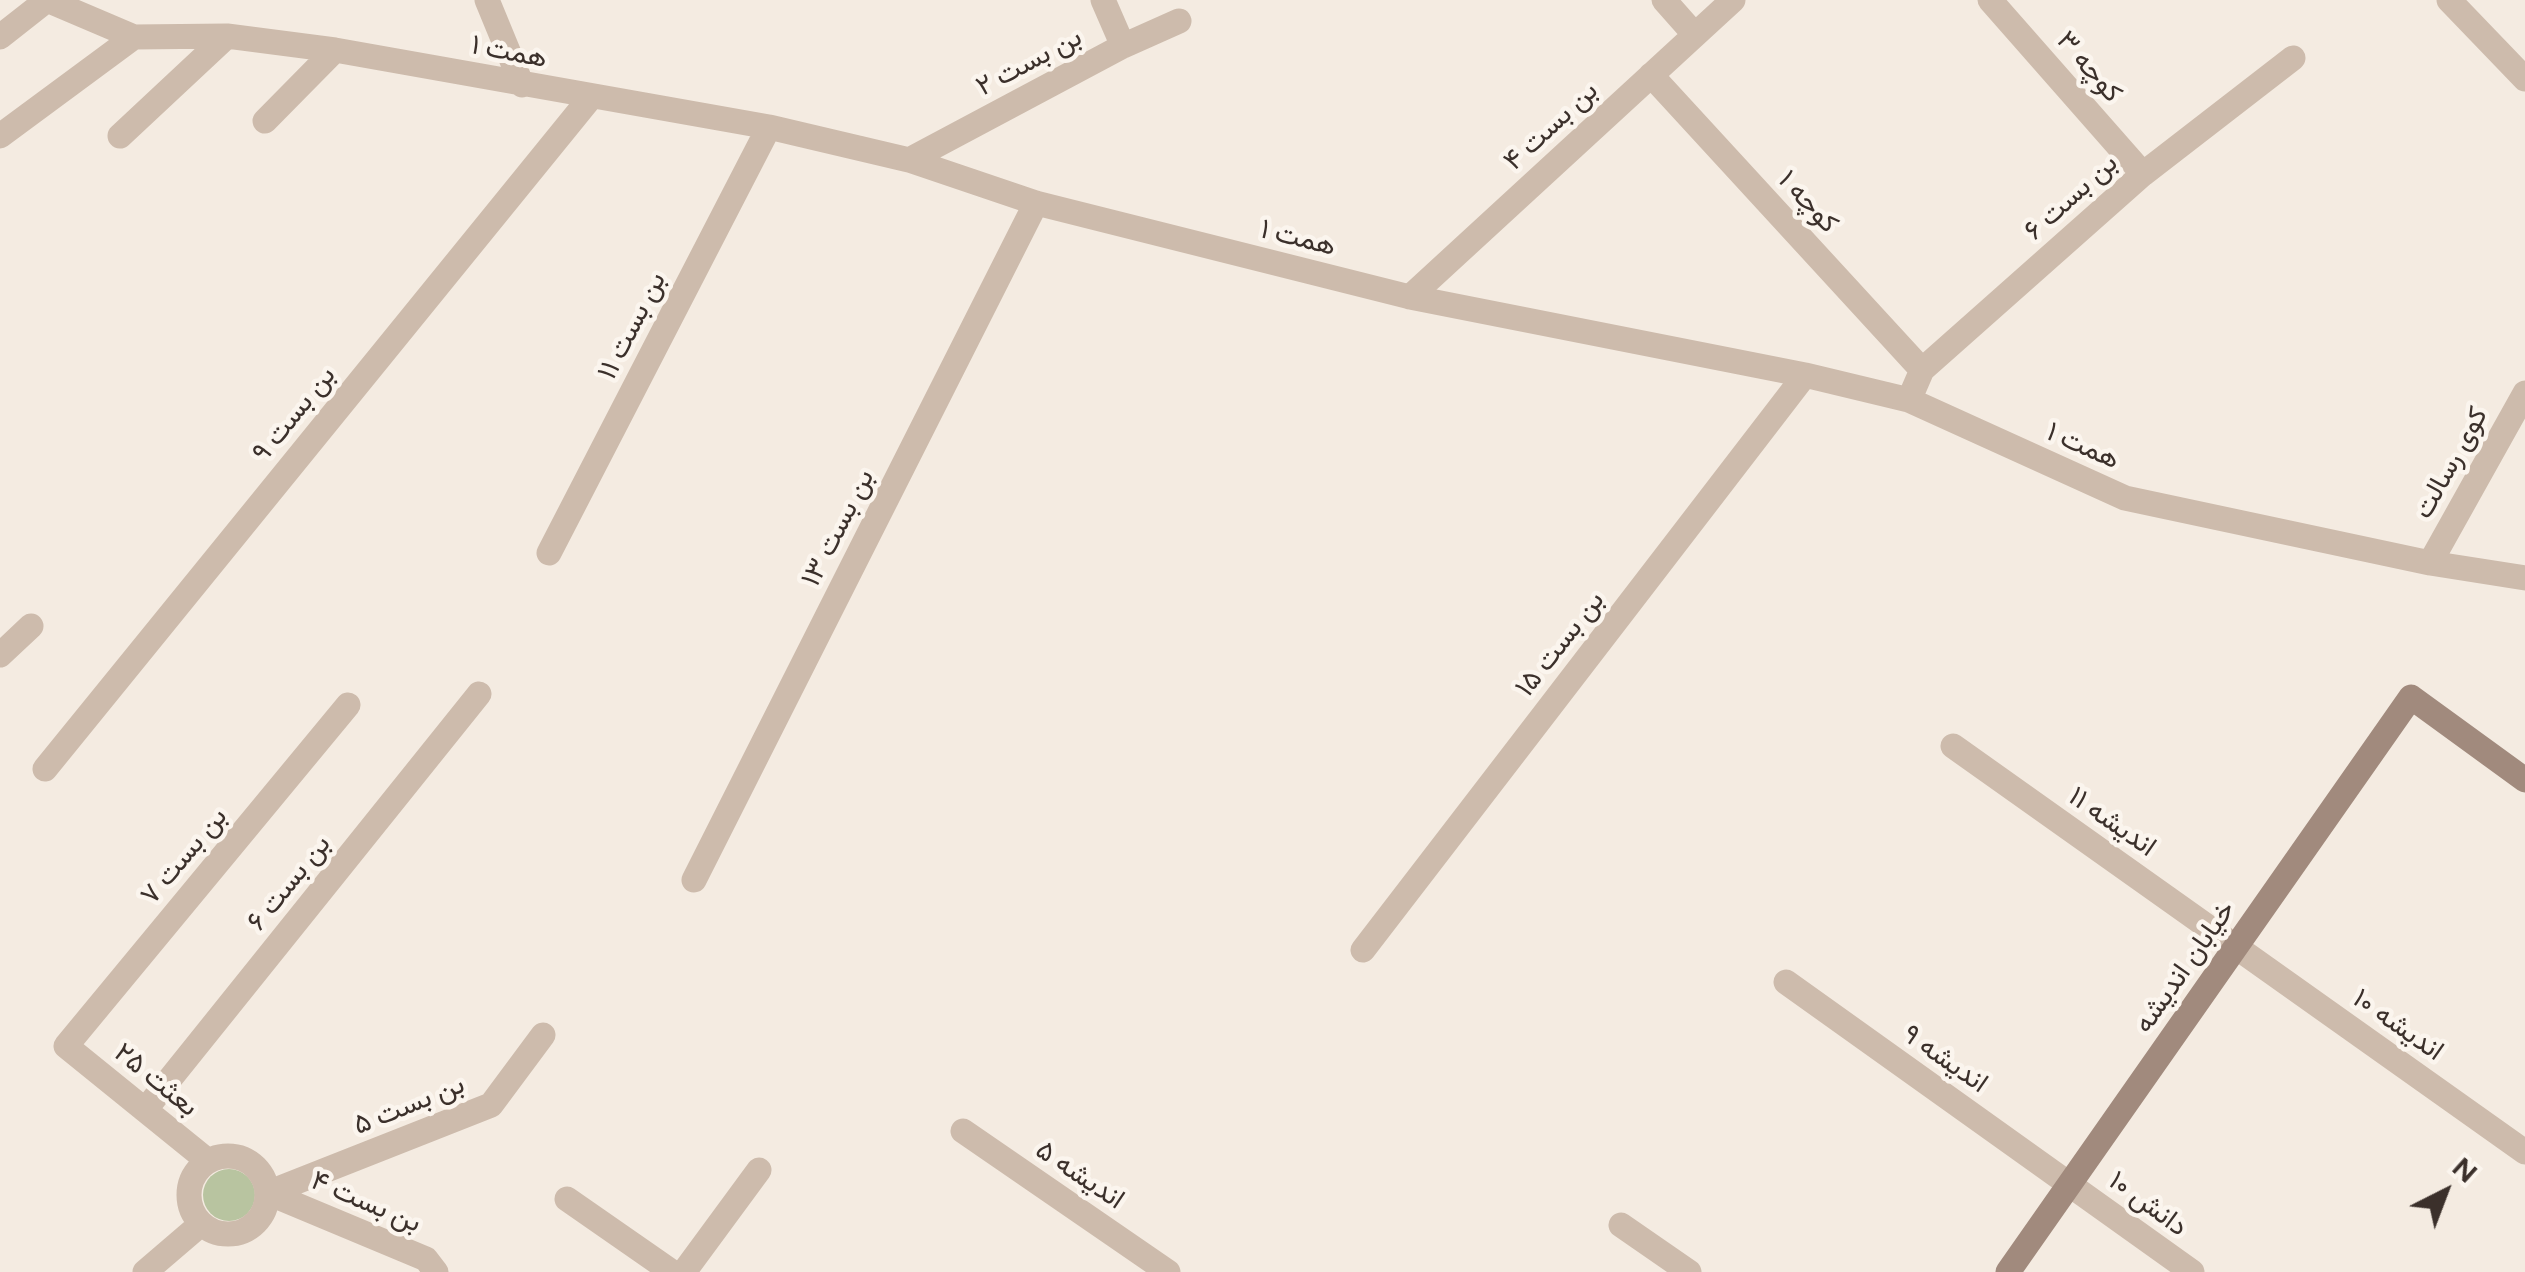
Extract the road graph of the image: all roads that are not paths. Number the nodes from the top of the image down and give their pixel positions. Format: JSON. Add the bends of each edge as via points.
{"nodes":[{"id":1,"x":47,"y":0,"type":"edge"},
{"id":2,"x":487,"y":0,"type":"edge"},
{"id":3,"x":1103,"y":0,"type":"edge"},
{"id":4,"x":1664,"y":0,"type":"edge"},
{"id":5,"x":1733,"y":0,"type":"edge"},
{"id":6,"x":1990,"y":0,"type":"edge"},
{"id":7,"x":2449,"y":0,"type":"edge"},
{"id":8,"x":1179,"y":21,"type":"dead end"},
{"id":9,"x":1695,"y":35,"type":"junction"},
{"id":10,"x":0,"y":36,"type":"edge"},
{"id":11,"x":226,"y":36,"type":"junction"},
{"id":12,"x":134,"y":37,"type":"junction"},
{"id":13,"x":1122,"y":46,"type":"junction"},
{"id":14,"x":335,"y":50,"type":"junction"},
{"id":15,"x":2293,"y":58,"type":"dead end"},
{"id":16,"x":1651,"y":75,"type":"junction"},
{"id":17,"x":2525,"y":80,"type":"edge"},
{"id":18,"x":522,"y":85,"type":"junction"},
{"id":19,"x":591,"y":97,"type":"junction"},
{"id":20,"x":266,"y":121,"type":"dead end"},
{"id":21,"x":768,"y":128,"type":"junction"},
{"id":22,"x":0,"y":136,"type":"edge"},
{"id":23,"x":120,"y":136,"type":"dead end"},
{"id":24,"x":909,"y":160,"type":"junction"},
{"id":25,"x":2142,"y":174,"type":"junction"},
{"id":26,"x":1036,"y":203,"type":"junction"},
{"id":27,"x":1410,"y":296,"type":"junction"},
{"id":28,"x":1922,"y":370,"type":"junction"},
{"id":29,"x":1805,"y":375,"type":"junction"},
{"id":30,"x":2525,"y":393,"type":"edge"},
{"id":31,"x":1910,"y":400,"type":"junction"},
{"id":32,"x":550,"y":553,"type":"dead end"},
{"id":33,"x":2430,"y":563,"type":"junction"},
{"id":34,"x":2525,"y":578,"type":"edge"},
{"id":35,"x":30,"y":626,"type":"dead end"},
{"id":36,"x":0,"y":656,"type":"edge"},
{"id":37,"x":479,"y":694,"type":"dead end"},
{"id":38,"x":348,"y":705,"type":"dead end"},
{"id":39,"x":1953,"y":746,"type":"dead end"},
{"id":40,"x":44,"y":769,"type":"dead end"},
{"id":41,"x":2525,"y":780,"type":"edge"},
{"id":42,"x":694,"y":880,"type":"dead end"},
{"id":43,"x":2236,"y":947,"type":"junction"},
{"id":44,"x":1362,"y":950,"type":"dead end"},
{"id":45,"x":1786,"y":982,"type":"dead end"},
{"id":46,"x":543,"y":1035,"type":"dead end"},
{"id":47,"x":66,"y":1046,"type":"joint"},
{"id":48,"x":145,"y":1110,"type":"junction"},
{"id":49,"x":962,"y":1131,"type":"dead end"},
{"id":50,"x":2525,"y":1152,"type":"edge"},
{"id":51,"x":208,"y":1161,"type":"junction"},
{"id":52,"x":759,"y":1170,"type":"dead end"},
{"id":53,"x":2070,"y":1184,"type":"junction"},
{"id":54,"x":268,"y":1193,"type":"junction"},
{"id":55,"x":567,"y":1199,"type":"dead end"},
{"id":56,"x":201,"y":1224,"type":"junction"},
{"id":57,"x":1621,"y":1225,"type":"dead end"},
{"id":58,"x":1164,"y":1271,"type":"edge"},
{"id":59,"x":146,"y":1272,"type":"edge"},
{"id":60,"x":436,"y":1272,"type":"edge"},
{"id":61,"x":672,"y":1272,"type":"edge"},
{"id":62,"x":684,"y":1272,"type":"edge"},
{"id":63,"x":1688,"y":1272,"type":"edge"},
{"id":64,"x":2008,"y":1272,"type":"edge"},
{"id":65,"x":2192,"y":1272,"type":"edge"}],
"edges":[{"from":1,"to":10,"type":"street"},
{"from":1,"to":12,"type":"street","name":"همت ۱"},
{"from":2,"to":18,"type":"street"},
{"from":3,"to":13,"type":"street"},
{"from":4,"to":9,"type":"street"},
{"from":5,"to":9,"type":"street","name":"بن بست ۴"},
{"from":6,"to":25,"type":"street","name":"کوچه ۳"},
{"from":7,"to":17,"type":"street"},
{"from":8,"to":13,"type":"street","name":"بن بست ۲"},
{"from":9,"to":16,"type":"street","name":"بن بست ۴"},
{"from":11,"to":12,"type":"street","name":"همت ۱"},
{"from":11,"to":14,"type":"street","name":"همت ۱"},
{"from":11,"to":23,"type":"street"},
{"from":12,"to":22,"type":"street"},
{"from":13,"to":24,"type":"street","name":"بن بست ۲"},
{"from":14,"to":18,"type":"street","name":"همت ۱"},
{"from":14,"to":20,"type":"street"},
{"from":15,"to":25,"type":"street","name":"بن بست ۶"},
{"from":16,"to":27,"type":"street","name":"بن بست ۴"},
{"from":16,"to":28,"type":"street","name":"کوچه ۱"},
{"from":18,"to":19,"type":"street","name":"همت ۱"},
{"from":19,"to":21,"type":"street","name":"همت ۱"},
{"from":19,"to":40,"type":"street","name":"بن بست ۹"},
{"from":21,"to":24,"type":"street","name":"همت ۱"},
{"from":21,"to":32,"type":"street","name":"بن بست ۱۱"},
{"from":24,"to":26,"type":"street","name":"همت ۱"},
{"from":25,"to":28,"type":"street","name":"بن بست ۶"},
{"from":26,"to":27,"type":"street","name":"همت ۱"},
{"from":26,"to":42,"type":"street","name":"بن بست ۱۳"},
{"from":27,"to":29,"type":"street","name":"همت ۱"},
{"from":28,"to":31,"type":"street","name":"بن بست ۶"},
{"from":29,"to":31,"type":"street","name":"همت ۱"},
{"from":29,"to":44,"type":"street","name":"بن بست ۱۵"},
{"from":30,"to":33,"type":"street","name":"کوی رسالت"},
{"from":31,"to":33,"type":"street","name":"همت ۱","via":[[2125,498]]},
{"from":33,"to":34,"type":"street","name":"همت ۱"},
{"from":35,"to":36,"type":"street"},
{"from":37,"to":48,"type":"street","name":"بن بست ۶"},
{"from":38,"to":47,"type":"street","name":"بن بست ۷"},
{"from":39,"to":43,"type":"street","name":"اندیشه ۱۱"},
{"from":41,"to":43,"type":"main road","name":"خیابان اندیشه","via":[[2411,697]]},
{"from":43,"to":50,"type":"street","name":"اندیشه ۱۰"},
{"from":43,"to":53,"type":"main road","name":"خیابان اندیشه"},
{"from":45,"to":53,"type":"street","name":"اندیشه ۹"},
{"from":46,"to":54,"type":"street","name":"بن بست ۵","via":[[491,1106]]},
{"from":47,"to":48,"type":"street","name":"بعثت ۲۵"},
{"from":48,"to":51,"type":"street","name":"بعثت ۲۵"},
{"from":49,"to":58,"type":"street","name":"اندیشه ۵"},
{"from":51,"to":54,"type":"street","via":[[247,1161]]},
{"from":51,"to":56,"type":"street","via":[[189,1191]]},
{"from":52,"to":62,"type":"street"},
{"from":53,"to":64,"type":"main road","name":"خیابان اندیشه"},
{"from":53,"to":65,"type":"street","name":"دانش ۱۰"},
{"from":54,"to":56,"type":"street","via":[[251,1228],[225,1235]]},
{"from":54,"to":60,"type":"street","name":"بن بست ۴","via":[[426,1259]]},
{"from":55,"to":61,"type":"street"},
{"from":56,"to":59,"type":"street"},
{"from":57,"to":63,"type":"street"}]}
